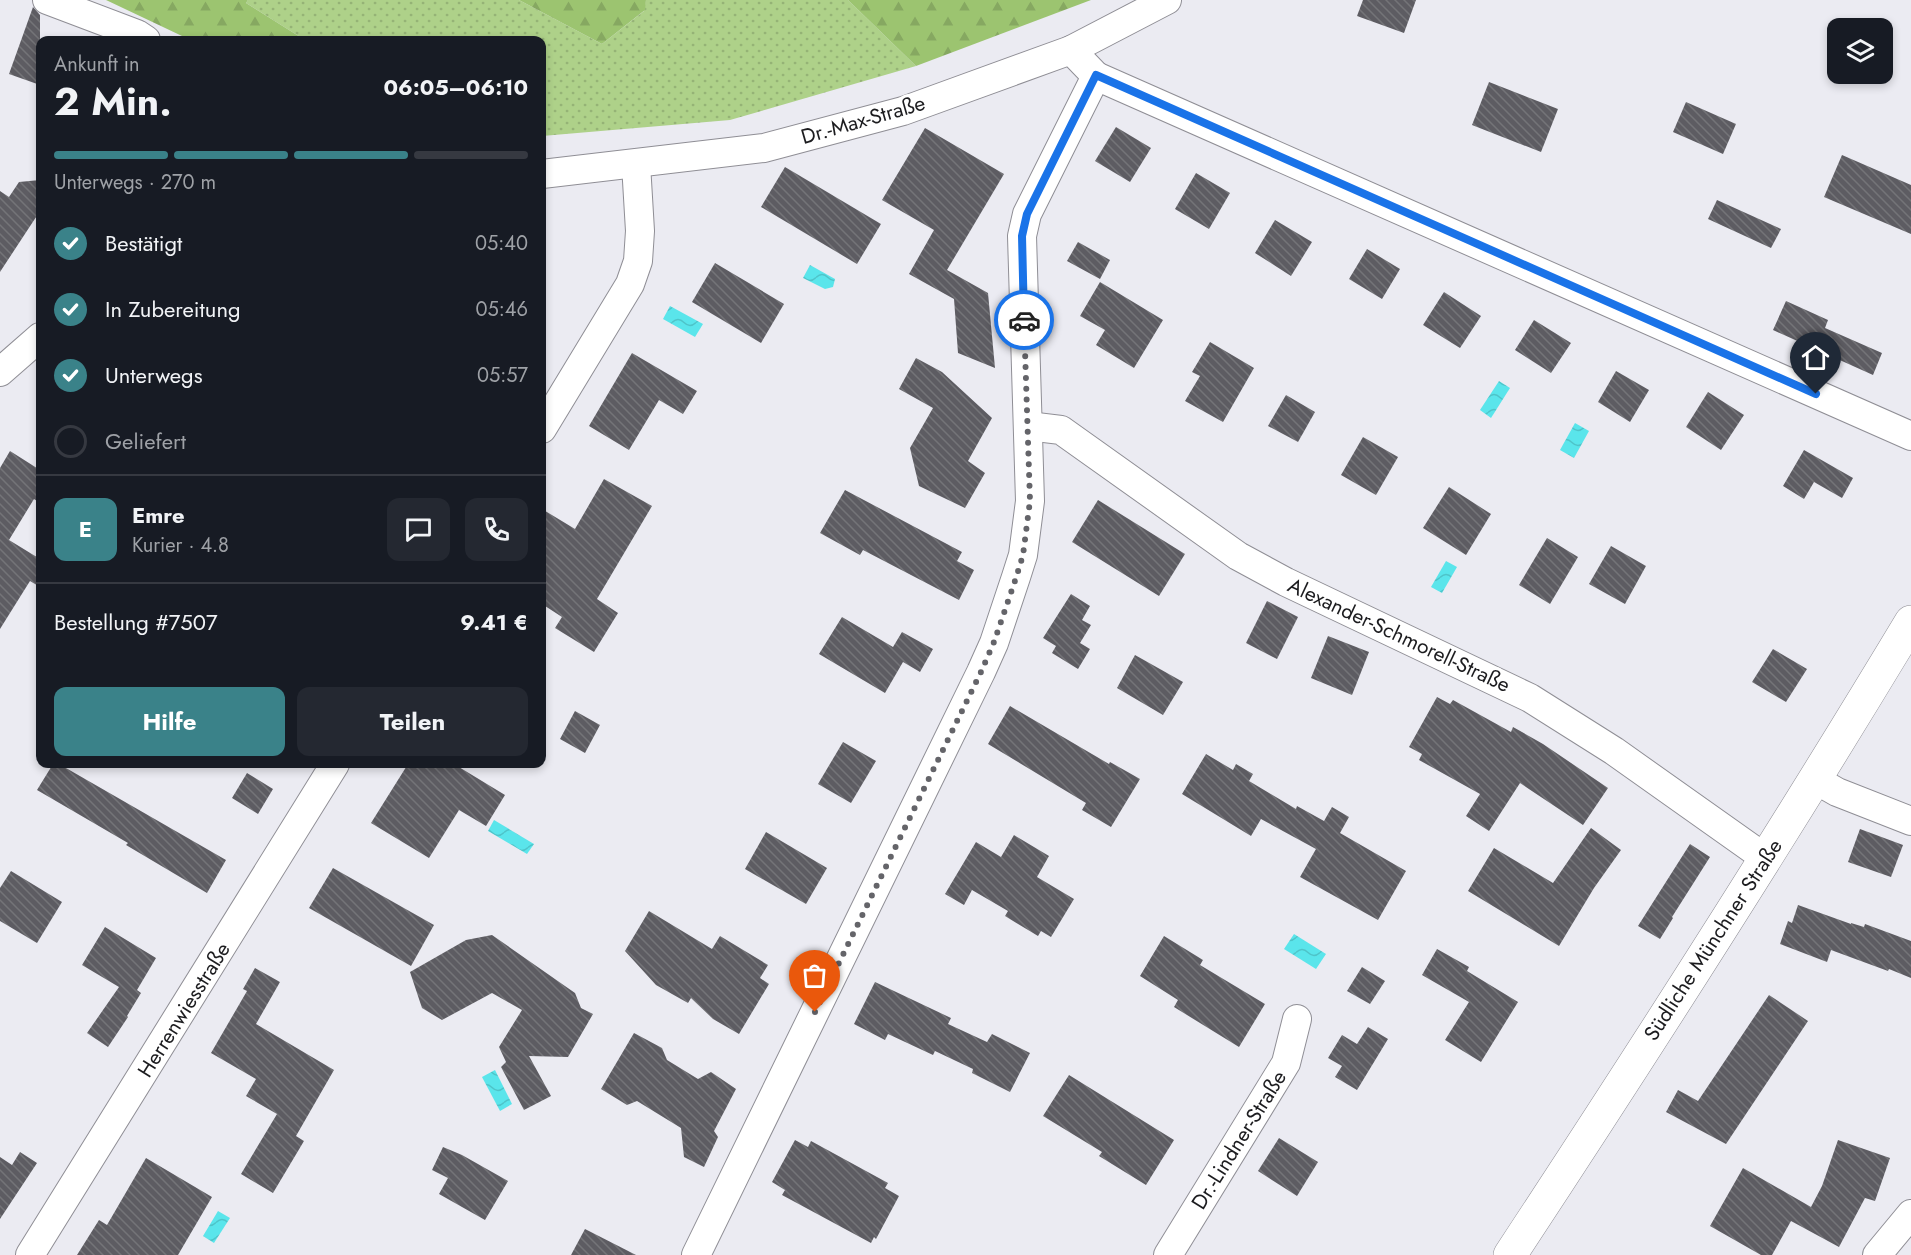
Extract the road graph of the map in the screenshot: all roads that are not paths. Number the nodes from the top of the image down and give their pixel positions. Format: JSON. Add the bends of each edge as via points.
{"nodes":[{"id":1,"x":47,"y":0,"type":"edge"},
{"id":2,"x":1167,"y":0,"type":"edge"},
{"id":3,"x":140,"y":36,"type":"edge"},
{"id":4,"x":1071,"y":50,"type":"junction"},
{"id":5,"x":1096,"y":75,"type":"junction"},
{"id":6,"x":636,"y":164,"type":"junction"},
{"id":7,"x":546,"y":174,"type":"edge"},
{"id":8,"x":36,"y":340,"type":"edge"},
{"id":9,"x":0,"y":372,"type":"edge"},
{"id":10,"x":546,"y":422,"type":"edge"},
{"id":11,"x":1028,"y":426,"type":"junction"},
{"id":12,"x":1911,"y":436,"type":"edge"},
{"id":13,"x":1911,"y":622,"type":"edge"},
{"id":14,"x":334,"y":768,"type":"edge"},
{"id":15,"x":1816,"y":780,"type":"junction"},
{"id":16,"x":1911,"y":821,"type":"edge"},
{"id":17,"x":1765,"y":858,"type":"junction"},
{"id":18,"x":1297,"y":1019,"type":"dead end"},
{"id":19,"x":1908,"y":1221,"type":"edge"},
{"id":20,"x":30,"y":1255,"type":"edge"},
{"id":21,"x":696,"y":1255,"type":"edge"},
{"id":22,"x":1168,"y":1255,"type":"edge"},
{"id":23,"x":1510,"y":1255,"type":"edge"},
{"id":24,"x":1877,"y":1255,"type":"edge"}],
"edges":[{"from":1,"to":3,"type":"street"},
{"from":2,"to":4,"type":"street","name":"Dr.-Max-Straße"},
{"from":4,"to":5,"type":"street"},
{"from":4,"to":6,"type":"street","name":"Dr.-Max-Straße","via":[[903,111],[764,148]]},
{"from":5,"to":11,"type":"street","via":[[1027,214],[1022,236]]},
{"from":5,"to":12,"type":"street"},
{"from":6,"to":7,"type":"street","name":"Dr.-Max-Straße"},
{"from":6,"to":10,"type":"street","via":[[640,231],[638,261],[630,284]]},
{"from":8,"to":9,"type":"street"},
{"from":11,"to":17,"type":"street","name":"Alexander-Schmorell-Straße","via":[[1061,430],[1238,556],[1530,698],[1614,751]]},
{"from":11,"to":21,"type":"street","via":[[1030,501],[1023,555],[994,642]]},
{"from":13,"to":15,"type":"main road","name":"Südliche Münchner Straße"},
{"from":14,"to":20,"type":"street","name":"Herrenwiesstraße"},
{"from":15,"to":16,"type":"street"},
{"from":15,"to":17,"type":"main road","name":"Südliche Münchner Straße"},
{"from":17,"to":23,"type":"main road","name":"Südliche Münchner Straße"},
{"from":18,"to":22,"type":"street","name":"Dr.-Lindner-Straße","via":[[1286,1064]]},
{"from":19,"to":24,"type":"street"}]}
